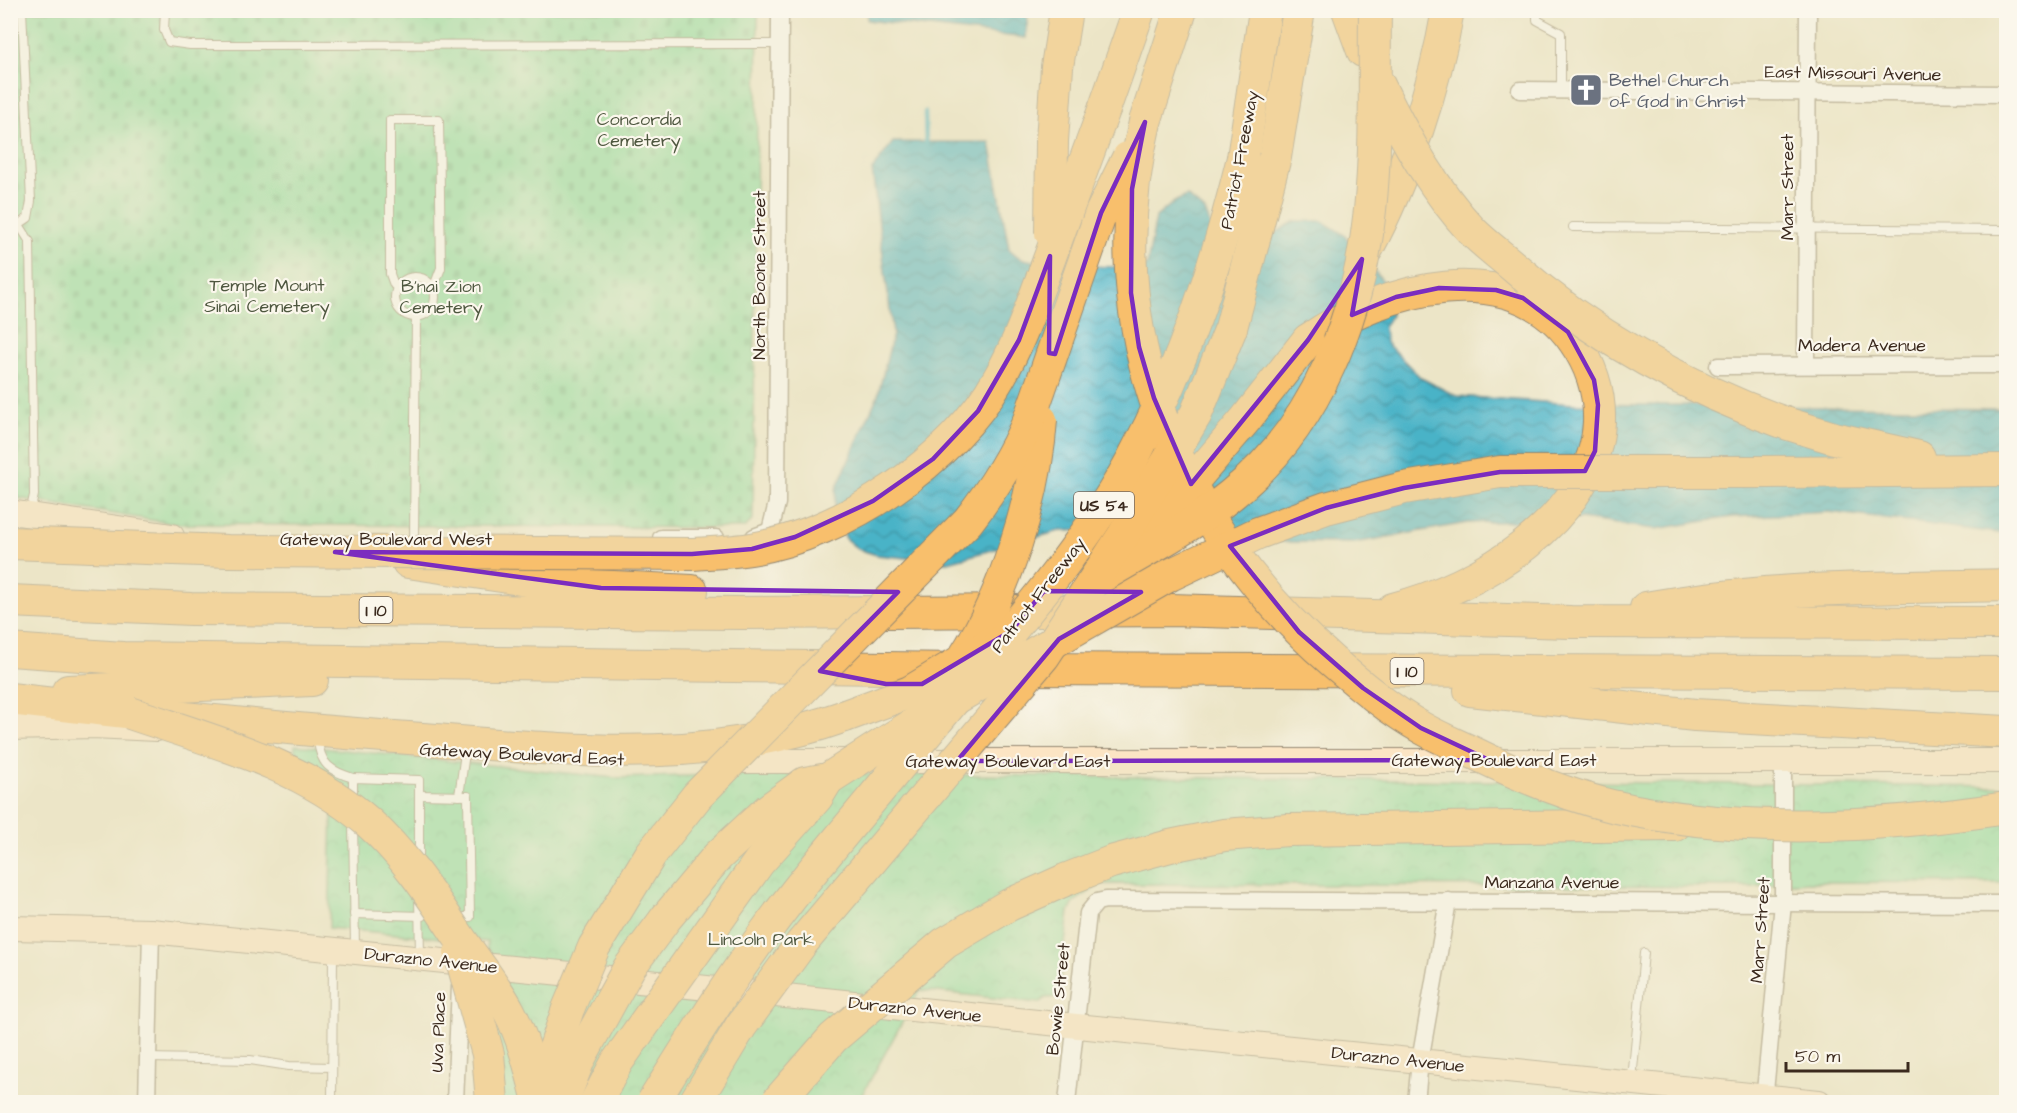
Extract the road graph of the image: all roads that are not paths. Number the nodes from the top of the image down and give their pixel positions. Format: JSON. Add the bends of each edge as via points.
{"nodes":[{"id":1,"x":22,"y":10,"type":"edge"},
{"id":2,"x":165,"y":10,"type":"edge"},
{"id":3,"x":780,"y":10,"type":"edge"},
{"id":4,"x":1066,"y":10,"type":"edge"},
{"id":5,"x":1139,"y":10,"type":"edge"},
{"id":6,"x":1181,"y":10,"type":"edge"},
{"id":7,"x":1265,"y":10,"type":"edge"},
{"id":8,"x":1299,"y":10,"type":"edge"},
{"id":9,"x":1348,"y":10,"type":"edge"},
{"id":10,"x":1375,"y":10,"type":"edge"},
{"id":11,"x":1449,"y":10,"type":"edge"},
{"id":12,"x":1537,"y":10,"type":"edge"},
{"id":13,"x":1808,"y":10,"type":"edge"},
{"id":14,"x":780,"y":44,"type":"junction"},
{"id":15,"x":1520,"y":90,"type":"dead end"},
{"id":16,"x":1562,"y":90,"type":"junction"},
{"id":17,"x":1807,"y":92,"type":"junction"},
{"id":18,"x":2007,"y":94,"type":"edge"},
{"id":19,"x":1145,"y":122,"type":"junction"},
{"id":20,"x":20,"y":226,"type":"junction"},
{"id":21,"x":1573,"y":227,"type":"dead end"},
{"id":22,"x":1806,"y":229,"type":"junction"},
{"id":23,"x":2007,"y":230,"type":"edge"},
{"id":24,"x":10,"y":231,"type":"edge"},
{"id":25,"x":398,"y":287,"type":"junction"},
{"id":26,"x":433,"y":289,"type":"junction"},
{"id":27,"x":416,"y":317,"type":"junction"},
{"id":28,"x":1308,"y":340,"type":"junction"},
{"id":29,"x":1806,"y":364,"type":"junction"},
{"id":30,"x":2007,"y":365,"type":"edge"},
{"id":31,"x":1718,"y":366,"type":"dead end"},
{"id":32,"x":2007,"y":469,"type":"edge"},
{"id":33,"x":20,"y":513,"type":"edge"},
{"id":34,"x":762,"y":535,"type":"joint"},
{"id":35,"x":252,"y":539,"type":"junction"},
{"id":36,"x":414,"y":539,"type":"junction"},
{"id":37,"x":10,"y":543,"type":"edge"},
{"id":38,"x":2007,"y":585,"type":"edge"},
{"id":39,"x":10,"y":600,"type":"edge"},
{"id":40,"x":741,"y":603,"type":"junction"},
{"id":41,"x":1364,"y":616,"type":"junction"},
{"id":42,"x":1571,"y":622,"type":"junction"},
{"id":43,"x":2007,"y":623,"type":"edge"},
{"id":44,"x":10,"y":650,"type":"edge"},
{"id":45,"x":1044,"y":656,"type":"junction"},
{"id":46,"x":645,"y":666,"type":"junction"},
{"id":47,"x":800,"y":668,"type":"junction"},
{"id":48,"x":2007,"y":673,"type":"edge"},
{"id":49,"x":10,"y":693,"type":"edge"},
{"id":50,"x":10,"y":699,"type":"edge"},
{"id":51,"x":130,"y":713,"type":"junction"},
{"id":52,"x":10,"y":729,"type":"edge"},
{"id":53,"x":2007,"y":732,"type":"edge"},
{"id":54,"x":318,"y":740,"type":"junction"},
{"id":55,"x":465,"y":753,"type":"junction"},
{"id":56,"x":1783,"y":759,"type":"junction"},
{"id":57,"x":2007,"y":761,"type":"edge"},
{"id":58,"x":353,"y":778,"type":"junction"},
{"id":59,"x":828,"y":779,"type":"junction"},
{"id":60,"x":419,"y":795,"type":"junction"},
{"id":61,"x":459,"y":796,"type":"junction"},
{"id":62,"x":871,"y":801,"type":"junction"},
{"id":63,"x":2007,"y":808,"type":"edge"},
{"id":64,"x":1758,"y":824,"type":"junction"},
{"id":65,"x":1448,"y":901,"type":"junction"},
{"id":66,"x":1097,"y":902,"type":"joint"},
{"id":67,"x":1784,"y":903,"type":"junction"},
{"id":68,"x":2007,"y":904,"type":"edge"},
{"id":69,"x":354,"y":914,"type":"junction"},
{"id":70,"x":419,"y":916,"type":"junction"},
{"id":71,"x":10,"y":928,"type":"edge"},
{"id":72,"x":453,"y":929,"type":"junction"},
{"id":73,"x":151,"y":931,"type":"junction"},
{"id":74,"x":344,"y":951,"type":"junction"},
{"id":75,"x":1644,"y":953,"type":"dead end"},
{"id":76,"x":420,"y":959,"type":"junction"},
{"id":77,"x":460,"y":963,"type":"junction"},
{"id":78,"x":1074,"y":1026,"type":"junction"},
{"id":79,"x":148,"y":1058,"type":"junction"},
{"id":80,"x":1420,"y":1061,"type":"junction"},
{"id":81,"x":332,"y":1067,"type":"junction"},
{"id":82,"x":1632,"y":1083,"type":"junction"},
{"id":83,"x":1764,"y":1100,"type":"edge"},
{"id":84,"x":147,"y":1102,"type":"edge"},
{"id":85,"x":332,"y":1102,"type":"edge"},
{"id":86,"x":455,"y":1102,"type":"edge"},
{"id":87,"x":492,"y":1102,"type":"edge"},
{"id":88,"x":539,"y":1102,"type":"edge"},
{"id":89,"x":562,"y":1102,"type":"edge"},
{"id":90,"x":596,"y":1102,"type":"edge"},
{"id":91,"x":653,"y":1102,"type":"edge"},
{"id":92,"x":695,"y":1102,"type":"edge"},
{"id":93,"x":777,"y":1102,"type":"edge"},
{"id":94,"x":1067,"y":1102,"type":"edge"},
{"id":95,"x":1416,"y":1102,"type":"edge"},
{"id":96,"x":1819,"y":1102,"type":"edge"}],
"edges":[{"from":1,"to":20,"type":"lane","via":[[31,201],[28,218]]},
{"from":2,"to":14,"type":"lane","via":[[166,36],[176,44]]},
{"from":3,"to":14,"type":"street","name":"North Boone Street"},
{"from":4,"to":62,"type":"highway","bridge":true,"via":[[1052,141],[1050,310],[1040,435],[1011,556],[985,625]]},
{"from":5,"to":37,"type":"highway","bridge":true,"via":[[1019,340],[999,380],[956,437],[873,501],[795,537],[752,549],[692,554],[228,551]]},
{"from":6,"to":19,"type":"highway"},
{"from":7,"to":62,"type":"highway","name":"Patriot Freeway","number":"US 54","bridge":true,"via":[[1243,158],[1224,235],[1180,361],[1131,462],[1070,560]]},
{"from":8,"to":45,"type":"highway","name":"Patriot Freeway","number":"US 54","bridge":true,"via":[[1275,158],[1231,328],[1196,414],[1123,536]]},
{"from":9,"to":32,"type":"highway","bridge":true,"via":[[1395,119],[1427,172],[1472,231],[1574,316],[1712,395],[1785,423],[1852,443],[1936,461]]},
{"from":10,"to":51,"type":"highway","bridge":true,"via":[[1370,211],[1356,293],[1307,411],[1268,461],[1231,496],[910,692],[818,725],[749,743],[624,752]]},
{"from":11,"to":28,"type":"highway","bridge":true,"via":[[1421,116],[1380,224],[1350,282]]},
{"from":12,"to":16,"type":"lane","via":[[1537,20],[1561,33]]},
{"from":13,"to":17,"type":"street","name":"Marr Street"},
{"from":14,"to":34,"type":"street","name":"North Boone Street","via":[[777,503],[773,525]]},
{"from":15,"to":16,"type":"street","name":"East Missouri Avenue"},
{"from":16,"to":17,"type":"street","name":"East Missouri Avenue"},
{"from":17,"to":18,"type":"street","name":"East Missouri Avenue"},
{"from":17,"to":22,"type":"street","name":"Marr Street"},
{"from":19,"to":64,"type":"highway","bridge":true,"via":[[1128,234],[1139,347],[1167,435],[1198,498],[1272,603],[1363,688],[1421,728],[1523,777],[1610,805]]},
{"from":19,"to":88,"type":"highway","bridge":true,"via":[[1101,213],[1029,420],[995,487],[968,521],[697,796],[651,854],[594,946],[568,1009]]},
{"from":20,"to":24,"type":"lane"},
{"from":20,"to":33,"type":"lane","via":[[30,242],[34,495]]},
{"from":21,"to":22,"type":"lane"},
{"from":22,"to":23,"type":"lane"},
{"from":22,"to":29,"type":"street","name":"Marr Street"},
{"from":25,"to":26,"type":"lane","via":[[415,277],[427,281]]},
{"from":25,"to":26,"type":"lane","via":[[390,274],[390,120],[439,120],[441,268]]},
{"from":25,"to":27,"type":"lane","via":[[398,308]]},
{"from":26,"to":27,"type":"lane","via":[[432,309]]},
{"from":27,"to":36,"type":"lane"},
{"from":28,"to":41,"type":"highway","bridge":true,"via":[[1328,326],[1396,297],[1439,288],[1496,290],[1523,298],[1550,315],[1581,351],[1594,380],[1599,422],[1595,451],[1571,498],[1536,537],[1497,565],[1449,591],[1419,603]]},
{"from":28,"to":45,"type":"highway","bridge":true,"via":[[1246,419]]},
{"from":29,"to":30,"type":"street","name":"Madera Avenue"},
{"from":29,"to":31,"type":"street","name":"Madera Avenue"},
{"from":32,"to":59,"type":"highway","bridge":true,"via":[[1500,472],[1404,488],[1326,508],[1258,533],[1170,575],[939,708]]},
{"from":33,"to":35,"type":"main road","name":"Gateway Boulevard West","via":[[164,536]]},
{"from":34,"to":36,"type":"street","name":"Gateway Boulevard West"},
{"from":35,"to":36,"type":"street","name":"Gateway Boulevard West"},
{"from":35,"to":40,"type":"highway","via":[[554,584]]},
{"from":38,"to":42,"type":"highway","via":[[1843,589],[1696,599]]},
{"from":39,"to":40,"type":"highway","number":"I 10","via":[[191,609]]},
{"from":40,"to":41,"type":"highway"},
{"from":41,"to":42,"type":"highway"},
{"from":42,"to":43,"type":"highway"},
{"from":44,"to":46,"type":"highway","number":"I 10","via":[[123,658]]},
{"from":45,"to":92,"type":"highway","name":"Patriot Freeway","number":"US 54","bridge":true,"via":[[801,944],[741,1026]]},
{"from":46,"to":47,"type":"highway","number":"I 10"},
{"from":46,"to":49,"type":"highway","via":[[532,679],[307,680]]},
{"from":47,"to":48,"type":"highway","number":"I 10"},
{"from":47,"to":53,"type":"highway","via":[[886,684],[1472,690],[1704,716]]},
{"from":50,"to":51,"type":"highway"},
{"from":51,"to":72,"type":"highway","bridge":true,"via":[[261,758],[343,802],[396,850]]},
{"from":52,"to":54,"type":"main road","name":"Gateway Boulevard East","via":[[113,727]]},
{"from":54,"to":55,"type":"main road","name":"Gateway Boulevard East"},
{"from":54,"to":58,"type":"lane","via":[[324,765]]},
{"from":55,"to":56,"type":"main road","name":"Gateway Boulevard East","via":[[615,760],[790,761]]},
{"from":55,"to":61,"type":"lane"},
{"from":56,"to":57,"type":"main road","name":"Gateway Boulevard East"},
{"from":56,"to":67,"type":"street","name":"Marr Street"},
{"from":58,"to":60,"type":"lane","via":[[418,780]]},
{"from":58,"to":69,"type":"lane"},
{"from":59,"to":89,"type":"highway","bridge":true,"via":[[805,783],[768,810],[718,856],[666,918],[629,968],[579,1059]]},
{"from":59,"to":90,"type":"highway","bridge":true,"via":[[817,797],[759,862],[617,1062]]},
{"from":60,"to":61,"type":"lane"},
{"from":60,"to":70,"type":"lane"},
{"from":61,"to":70,"type":"lane","via":[[468,796],[470,917]]},
{"from":62,"to":91,"type":"highway","name":"Patriot Freeway","number":"US 54","bridge":true,"via":[[746,955]]},
{"from":63,"to":64,"type":"highway","bridge":true,"via":[[1889,822]]},
{"from":64,"to":93,"type":"highway","bridge":true,"via":[[1288,830],[1224,835],[1120,859],[1009,905],[945,943],[833,1038]]},
{"from":65,"to":66,"type":"street","name":"Manzana Avenue","via":[[1134,898]]},
{"from":65,"to":67,"type":"street","name":"Manzana Avenue"},
{"from":65,"to":80,"type":"street"},
{"from":66,"to":78,"type":"street","name":"Bowie Street","via":[[1088,913]]},
{"from":67,"to":68,"type":"street","name":"Manzana Avenue"},
{"from":67,"to":83,"type":"street","name":"Marr Street"},
{"from":69,"to":70,"type":"lane"},
{"from":69,"to":74,"type":"lane"},
{"from":70,"to":76,"type":"lane"},
{"from":71,"to":73,"type":"main road","name":"Durazno Avenue"},
{"from":72,"to":87,"type":"highway","bridge":true,"via":[[482,1024]]},
{"from":72,"to":88,"type":"highway","bridge":true,"via":[[510,1013]]},
{"from":73,"to":74,"type":"main road","name":"Durazno Avenue"},
{"from":73,"to":79,"type":"street"},
{"from":74,"to":76,"type":"main road","name":"Durazno Avenue"},
{"from":74,"to":81,"type":"lane"},
{"from":75,"to":82,"type":"lane"},
{"from":76,"to":77,"type":"main road","name":"Durazno Avenue"},
{"from":77,"to":78,"type":"main road","name":"Durazno Avenue"},
{"from":77,"to":86,"type":"street","name":"Uva Place"},
{"from":78,"to":80,"type":"main road","name":"Durazno Avenue"},
{"from":78,"to":94,"type":"street","name":"Bowie Street"},
{"from":79,"to":81,"type":"lane"},
{"from":79,"to":84,"type":"street"},
{"from":80,"to":82,"type":"main road","name":"Durazno Avenue"},
{"from":80,"to":95,"type":"street"},
{"from":81,"to":85,"type":"lane"},
{"from":82,"to":83,"type":"main road","name":"Durazno Avenue"},
{"from":83,"to":96,"type":"main road","name":"Durazno Avenue"}]}
